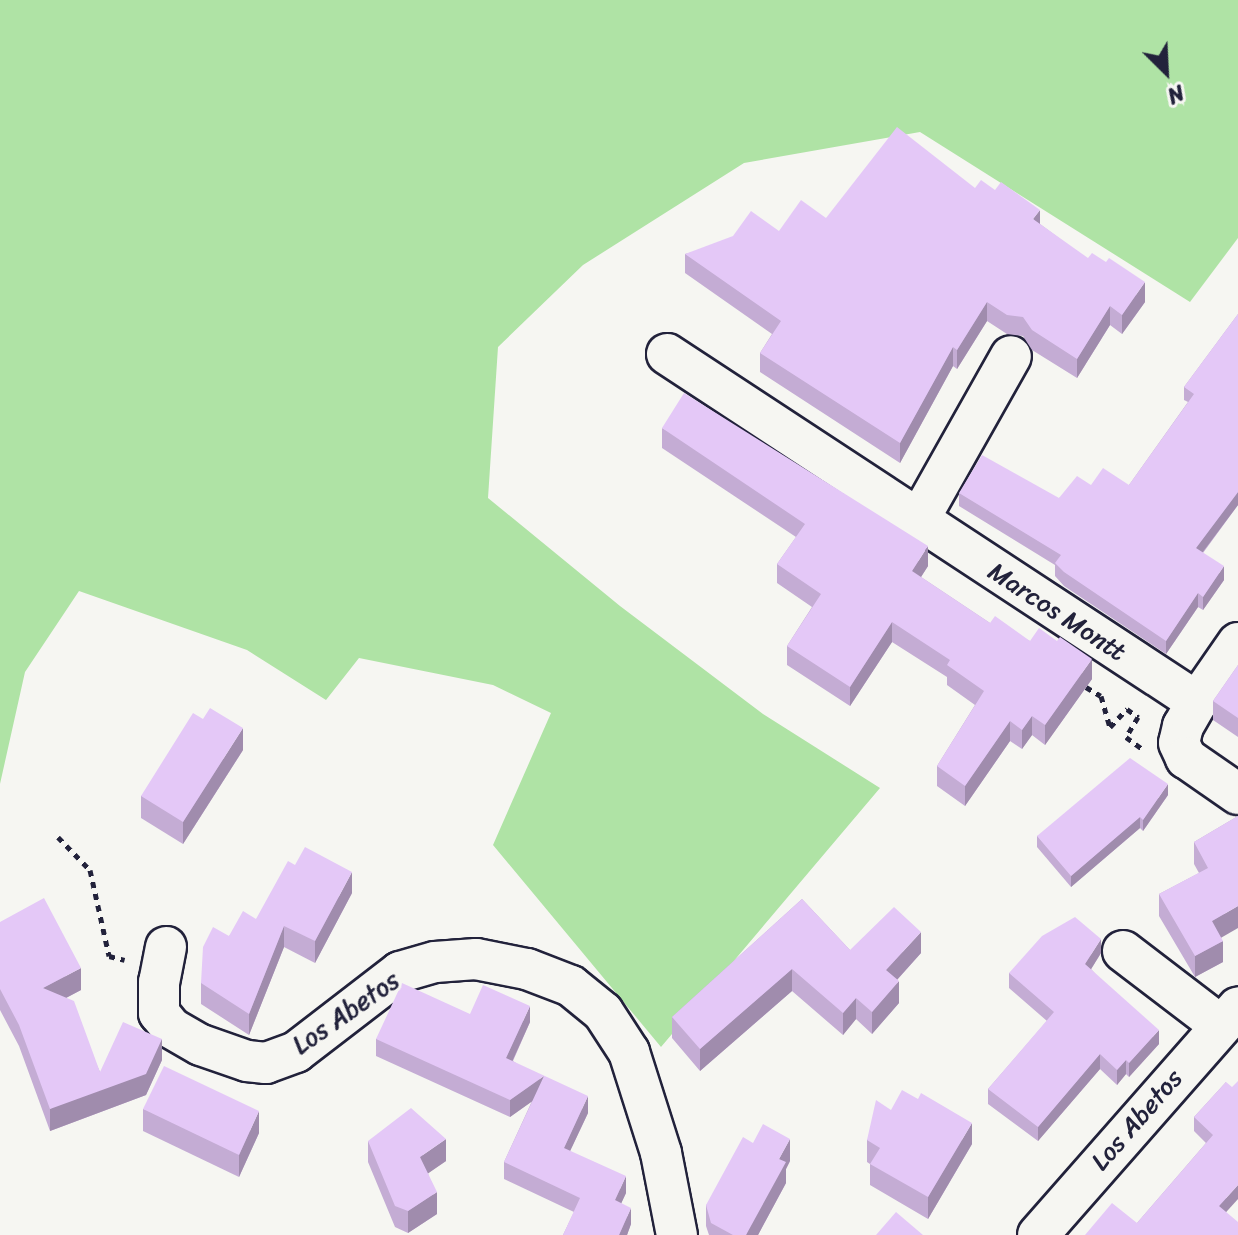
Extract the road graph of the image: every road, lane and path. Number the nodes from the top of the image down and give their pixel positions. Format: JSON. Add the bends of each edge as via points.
{"nodes":[{"id":1,"x":667,"y":354,"type":"dead end"},
{"id":2,"x":1011,"y":356,"type":"dead end"},
{"id":3,"x":918,"y":521,"type":"junction"},
{"id":4,"x":1238,"y":643,"type":"edge"},
{"id":5,"x":1086,"y":687,"type":"edge"},
{"id":6,"x":1197,"y":702,"type":"junction"},
{"id":7,"x":1179,"y":743,"type":"junction"},
{"id":8,"x":1238,"y":794,"type":"edge"},
{"id":9,"x":58,"y":837,"type":"dead end"},
{"id":10,"x":166,"y":947,"type":"dead end"},
{"id":11,"x":1123,"y":951,"type":"dead end"},
{"id":12,"x":126,"y":960,"type":"dead end"},
{"id":13,"x":1230,"y":1016,"type":"edge"},
{"id":14,"x":677,"y":1235,"type":"edge"},
{"id":15,"x":1038,"y":1235,"type":"edge"}],
"edges":[{"from":1,"to":3,"type":"street","name":"Marcos Montt"},
{"from":2,"to":3,"type":"street"},
{"from":3,"to":6,"type":"street","name":"Marcos Montt"},
{"from":4,"to":6,"type":"street"},
{"from":5,"to":7,"type":"path","via":[[1101,696],[1110,727],[1127,709],[1138,717],[1126,737],[1148,753]]},
{"from":6,"to":7,"type":"street"},
{"from":7,"to":8,"type":"street","via":[[1186,758]]},
{"from":9,"to":12,"type":"path","via":[[90,870],[109,956]]},
{"from":10,"to":14,"type":"street","name":"Los Abetos","via":[[159,1013],[171,1028],[201,1045],[266,1063],[296,1052],[400,972],[435,962],[476,959],[527,969],[571,986],[603,1012],[629,1052],[661,1153]]},
{"from":11,"to":13,"type":"street"},
{"from":13,"to":15,"type":"street","name":"Los Abetos"}]}
